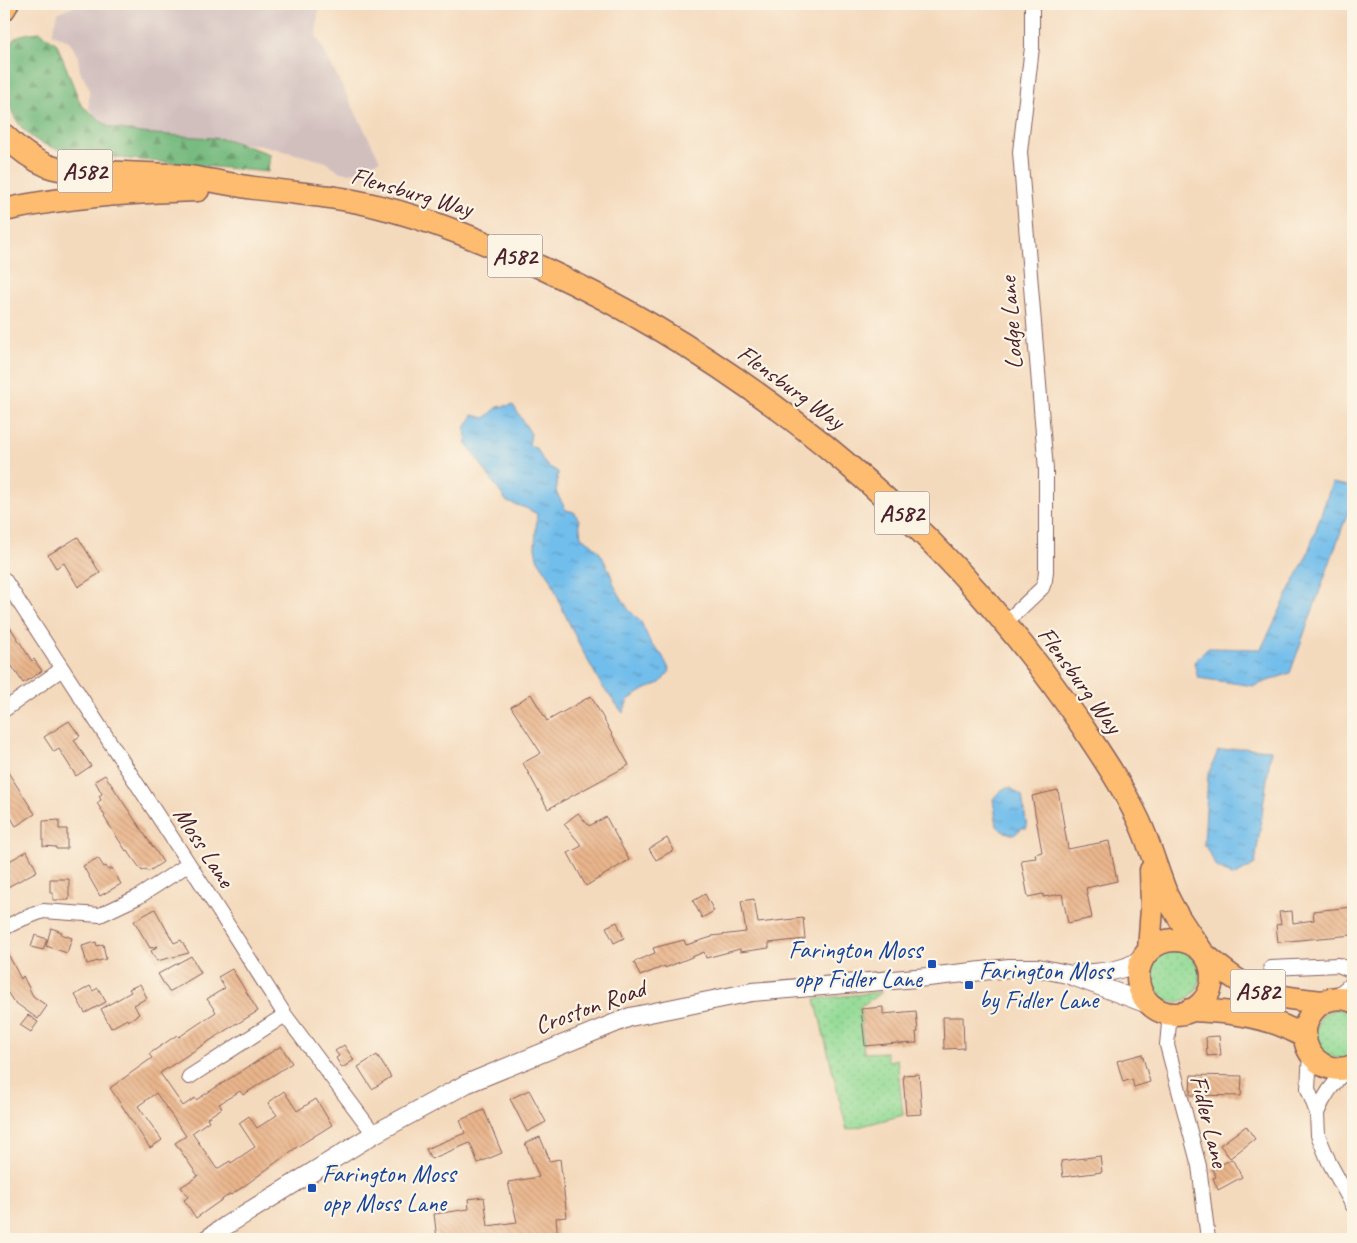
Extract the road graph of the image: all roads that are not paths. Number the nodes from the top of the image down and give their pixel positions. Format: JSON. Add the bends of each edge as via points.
{"nodes":[{"id":1,"x":7,"y":4,"type":"edge"},
{"id":2,"x":1032,"y":4,"type":"edge"},
{"id":3,"x":4,"y":9,"type":"edge"},
{"id":4,"x":4,"y":135,"type":"edge"},
{"id":5,"x":254,"y":188,"type":"junction"},
{"id":6,"x":4,"y":210,"type":"edge"},
{"id":7,"x":4,"y":579,"type":"edge"},
{"id":8,"x":1005,"y":623,"type":"junction"},
{"id":9,"x":62,"y":669,"type":"junction"},
{"id":10,"x":4,"y":710,"type":"edge"},
{"id":11,"x":1147,"y":839,"type":"junction"},
{"id":12,"x":189,"y":864,"type":"junction"},
{"id":13,"x":4,"y":928,"type":"edge"},
{"id":14,"x":1203,"y":952,"type":"junction"},
{"id":15,"x":1146,"y":954,"type":"junction"},
{"id":16,"x":1271,"y":968,"type":"dead end"},
{"id":17,"x":1353,"y":971,"type":"edge"},
{"id":18,"x":1067,"y":974,"type":"junction"},
{"id":19,"x":1342,"y":997,"type":"edge"},
{"id":20,"x":1171,"y":1010,"type":"junction"},
{"id":21,"x":285,"y":1015,"type":"junction"},
{"id":22,"x":1307,"y":1045,"type":"junction"},
{"id":23,"x":1351,"y":1067,"type":"edge"},
{"id":24,"x":189,"y":1078,"type":"dead end"},
{"id":25,"x":1316,"y":1113,"type":"junction"},
{"id":26,"x":374,"y":1134,"type":"junction"},
{"id":27,"x":1353,"y":1206,"type":"edge"},
{"id":28,"x":208,"y":1239,"type":"edge"},
{"id":29,"x":1208,"y":1239,"type":"edge"}],
"edges":[{"from":1,"to":3,"type":"highway"},
{"from":2,"to":8,"type":"street","name":"Lodge Lane","via":[[1032,47],[1020,152],[1046,470],[1046,571],[1042,588]]},
{"from":4,"to":5,"type":"highway","name":"Flensburg Way","number":"A582","via":[[30,157],[54,168],[176,175]]},
{"from":5,"to":6,"type":"highway","name":"Flensburg Way","number":"A582","via":[[88,196]]},
{"from":5,"to":8,"type":"highway","name":"Flensburg Way","number":"A582","via":[[350,200],[431,222],[496,247],[644,321],[731,376],[838,456],[918,530]]},
{"from":7,"to":9,"type":"street","name":"Moss Lane"},
{"from":8,"to":11,"type":"highway","name":"Flensburg Way","number":"A582","via":[[1082,726],[1126,796]]},
{"from":9,"to":10,"type":"street"},
{"from":9,"to":12,"type":"street","name":"Moss Lane"},
{"from":11,"to":14,"type":"highway","name":"Flensburg Way","number":"A582","via":[[1173,907]]},
{"from":11,"to":15,"type":"highway","name":"Flensburg Way","number":"A582","via":[[1152,908]]},
{"from":12,"to":13,"type":"street","via":[[138,897],[100,915],[44,911]]},
{"from":12,"to":21,"type":"street","name":"Moss Lane"},
{"from":14,"to":15,"type":"highway","number":"A582","via":[[1190,943],[1171,940],[1161,942]]},
{"from":14,"to":19,"type":"highway","number":"A582","via":[[1234,978],[1264,993],[1291,999]]},
{"from":14,"to":20,"type":"highway","number":"A582","via":[[1212,973],[1210,990],[1199,1005]]},
{"from":15,"to":18,"type":"street","name":"Croston Road","via":[[1115,970]]},
{"from":15,"to":20,"type":"highway","number":"A582","via":[[1139,971],[1140,989],[1145,998]]},
{"from":16,"to":17,"type":"street","via":[[1338,965]]},
{"from":18,"to":20,"type":"street","name":"Croston Road"},
{"from":18,"to":26,"type":"street","name":"Croston Road","via":[[1038,968],[1009,968],[761,992],[630,1017],[466,1084]]},
{"from":19,"to":22,"type":"highway","number":"A582","via":[[1314,1008],[1308,1016],[1305,1026]]},
{"from":20,"to":22,"type":"highway","name":"Croston Road","number":"A582","via":[[1236,1013],[1273,1022]]},
{"from":20,"to":29,"type":"street","name":"Fidler Lane","via":[[1167,1045],[1199,1166]]},
{"from":21,"to":24,"type":"street"},
{"from":21,"to":26,"type":"street","name":"Moss Lane"},
{"from":22,"to":23,"type":"highway","number":"A582","via":[[1318,1061],[1327,1066],[1337,1069]]},
{"from":22,"to":25,"type":"street","via":[[1308,1089]]},
{"from":23,"to":25,"type":"street","via":[[1332,1084]]},
{"from":25,"to":27,"type":"street","via":[[1318,1135],[1325,1153]]},
{"from":26,"to":28,"type":"street","name":"Croston Road"}]}
